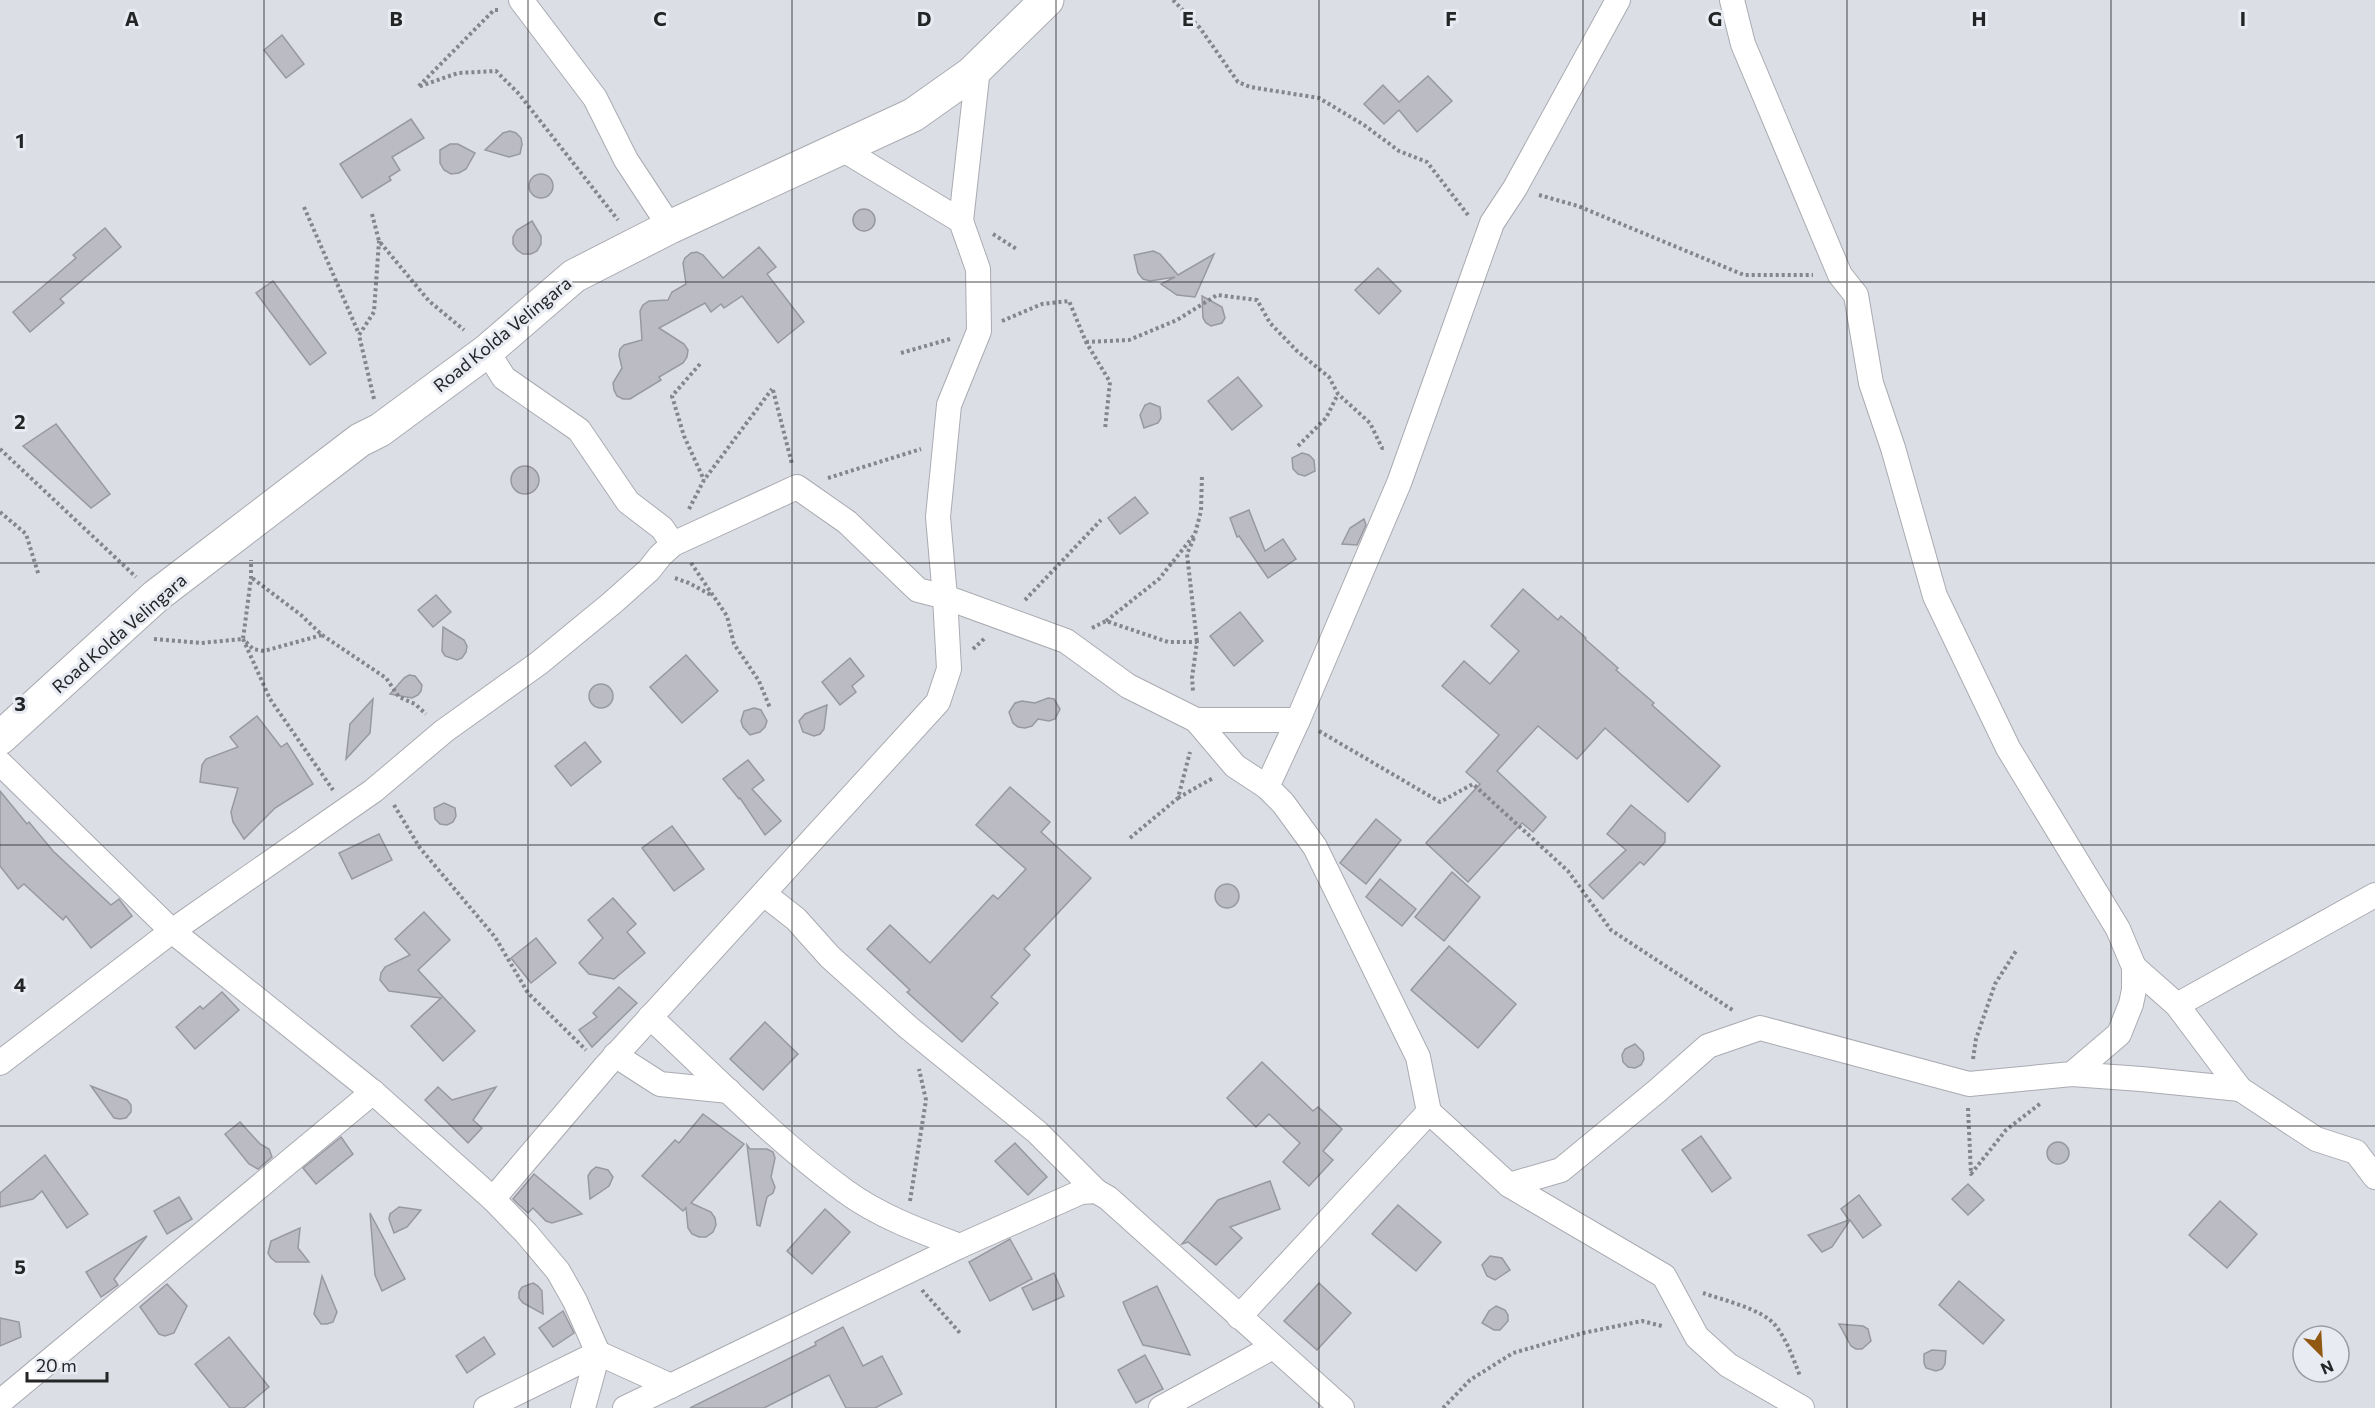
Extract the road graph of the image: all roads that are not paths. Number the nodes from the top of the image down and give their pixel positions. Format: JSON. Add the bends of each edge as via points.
{"nodes":[{"id":1,"x":1047,"y":0,"type":"edge"},
{"id":2,"x":1618,"y":0,"type":"edge"},
{"id":3,"x":1732,"y":0,"type":"edge"},
{"id":4,"x":523,"y":3,"type":"edge"},
{"id":5,"x":978,"y":68,"type":"junction"},
{"id":6,"x":842,"y":149,"type":"junction"},
{"id":7,"x":961,"y":221,"type":"junction"},
{"id":8,"x":670,"y":227,"type":"junction"},
{"id":9,"x":487,"y":351,"type":"junction"},
{"id":10,"x":674,"y":544,"type":"junction"},
{"id":11,"x":945,"y":597,"type":"junction"},
{"id":12,"x":1196,"y":720,"type":"junction"},
{"id":13,"x":1298,"y":720,"type":"junction"},
{"id":14,"x":0,"y":738,"type":"edge"},
{"id":15,"x":0,"y":763,"type":"edge"},
{"id":16,"x":1267,"y":787,"type":"junction"},
{"id":17,"x":764,"y":894,"type":"junction"},
{"id":18,"x":2375,"y":895,"type":"edge"},
{"id":19,"x":172,"y":931,"type":"junction"},
{"id":20,"x":2134,"y":967,"type":"junction"},
{"id":21,"x":2177,"y":1005,"type":"junction"},
{"id":22,"x":650,"y":1017,"type":"junction"},
{"id":23,"x":610,"y":1061,"type":"junction"},
{"id":24,"x":0,"y":1063,"type":"edge"},
{"id":25,"x":2072,"y":1074,"type":"junction"},
{"id":26,"x":2240,"y":1089,"type":"junction"},
{"id":27,"x":729,"y":1091,"type":"junction"},
{"id":28,"x":373,"y":1092,"type":"junction"},
{"id":29,"x":1429,"y":1112,"type":"junction"},
{"id":30,"x":2375,"y":1177,"type":"edge"},
{"id":31,"x":1509,"y":1185,"type":"junction"},
{"id":32,"x":1096,"y":1191,"type":"junction"},
{"id":33,"x":493,"y":1199,"type":"junction"},
{"id":34,"x":960,"y":1246,"type":"junction"},
{"id":35,"x":1239,"y":1317,"type":"junction"},
{"id":36,"x":1273,"y":1347,"type":"junction"},
{"id":37,"x":598,"y":1353,"type":"junction"},
{"id":38,"x":671,"y":1386,"type":"junction"},
{"id":39,"x":1803,"y":1397,"type":"edge"},
{"id":40,"x":0,"y":1402,"type":"edge"},
{"id":41,"x":486,"y":1408,"type":"edge"},
{"id":42,"x":583,"y":1408,"type":"edge"},
{"id":43,"x":625,"y":1408,"type":"edge"},
{"id":44,"x":1161,"y":1408,"type":"edge"},
{"id":45,"x":1342,"y":1408,"type":"edge"}],
"edges":[{"from":1,"to":5,"type":"main road","name":"Road Kolda Velingara"},
{"from":2,"to":13,"type":"street","via":[[1492,223],[1409,455]]},
{"from":3,"to":20,"type":"street","via":[[1743,44],[1839,275],[1856,295],[1872,383],[1935,596],[2008,748],[2118,929]]},
{"from":4,"to":8,"type":"street","via":[[595,98],[626,160]]},
{"from":5,"to":6,"type":"main road","name":"Road Kolda Velingara","via":[[913,115]]},
{"from":5,"to":7,"type":"street"},
{"from":6,"to":7,"type":"street"},
{"from":6,"to":8,"type":"main road","name":"Road Kolda Velingara"},
{"from":7,"to":11,"type":"street","via":[[978,269],[979,331],[949,405],[938,518]]},
{"from":8,"to":9,"type":"main road","name":"Road Kolda Velingara","via":[[574,276]]},
{"from":9,"to":10,"type":"street","via":[[504,378],[579,430],[628,502],[662,528]]},
{"from":9,"to":14,"type":"main road","name":"Road Kolda Velingara","via":[[380,430],[360,440],[156,596]]},
{"from":10,"to":11,"type":"street","via":[[797,487],[847,522],[918,590]]},
{"from":10,"to":19,"type":"street","via":[[539,663],[444,731],[373,791]]},
{"from":11,"to":12,"type":"street","via":[[1066,641],[1128,686]]},
{"from":11,"to":17,"type":"street","via":[[949,669],[938,702]]},
{"from":12,"to":13,"type":"street"},
{"from":12,"to":16,"type":"street","via":[[1235,766]]},
{"from":13,"to":16,"type":"street"},
{"from":15,"to":19,"type":"street"},
{"from":16,"to":29,"type":"street","via":[[1315,847],[1418,1057]]},
{"from":17,"to":22,"type":"street"},
{"from":17,"to":32,"type":"street","via":[[796,919],[830,957],[909,1028],[1037,1132]]},
{"from":18,"to":21,"type":"street"},
{"from":19,"to":24,"type":"street"},
{"from":19,"to":28,"type":"street"},
{"from":20,"to":21,"type":"street"},
{"from":20,"to":25,"type":"street","via":[[2134,990],[2119,1034]]},
{"from":21,"to":26,"type":"street"},
{"from":22,"to":23,"type":"street"},
{"from":22,"to":27,"type":"street"},
{"from":23,"to":27,"type":"street","via":[[660,1084]]},
{"from":23,"to":33,"type":"street"},
{"from":25,"to":26,"type":"street"},
{"from":25,"to":31,"type":"street","via":[[1969,1084],[1760,1028],[1708,1046],[1561,1170]]},
{"from":26,"to":30,"type":"street","via":[[2316,1139],[2356,1152]]},
{"from":27,"to":34,"type":"street","via":[[846,1191],[904,1224]]},
{"from":28,"to":33,"type":"street"},
{"from":28,"to":40,"type":"street"},
{"from":29,"to":31,"type":"street"},
{"from":29,"to":35,"type":"street"},
{"from":31,"to":39,"type":"street","via":[[1664,1276],[1697,1336],[1728,1365]]},
{"from":32,"to":34,"type":"street","via":[[1081,1192]]},
{"from":32,"to":35,"type":"street"},
{"from":33,"to":37,"type":"street","via":[[558,1271]]},
{"from":34,"to":38,"type":"street"},
{"from":35,"to":36,"type":"street"},
{"from":36,"to":44,"type":"street"},
{"from":36,"to":45,"type":"street"},
{"from":37,"to":38,"type":"street"},
{"from":37,"to":41,"type":"street"},
{"from":37,"to":42,"type":"street"},
{"from":38,"to":43,"type":"street"}]}
